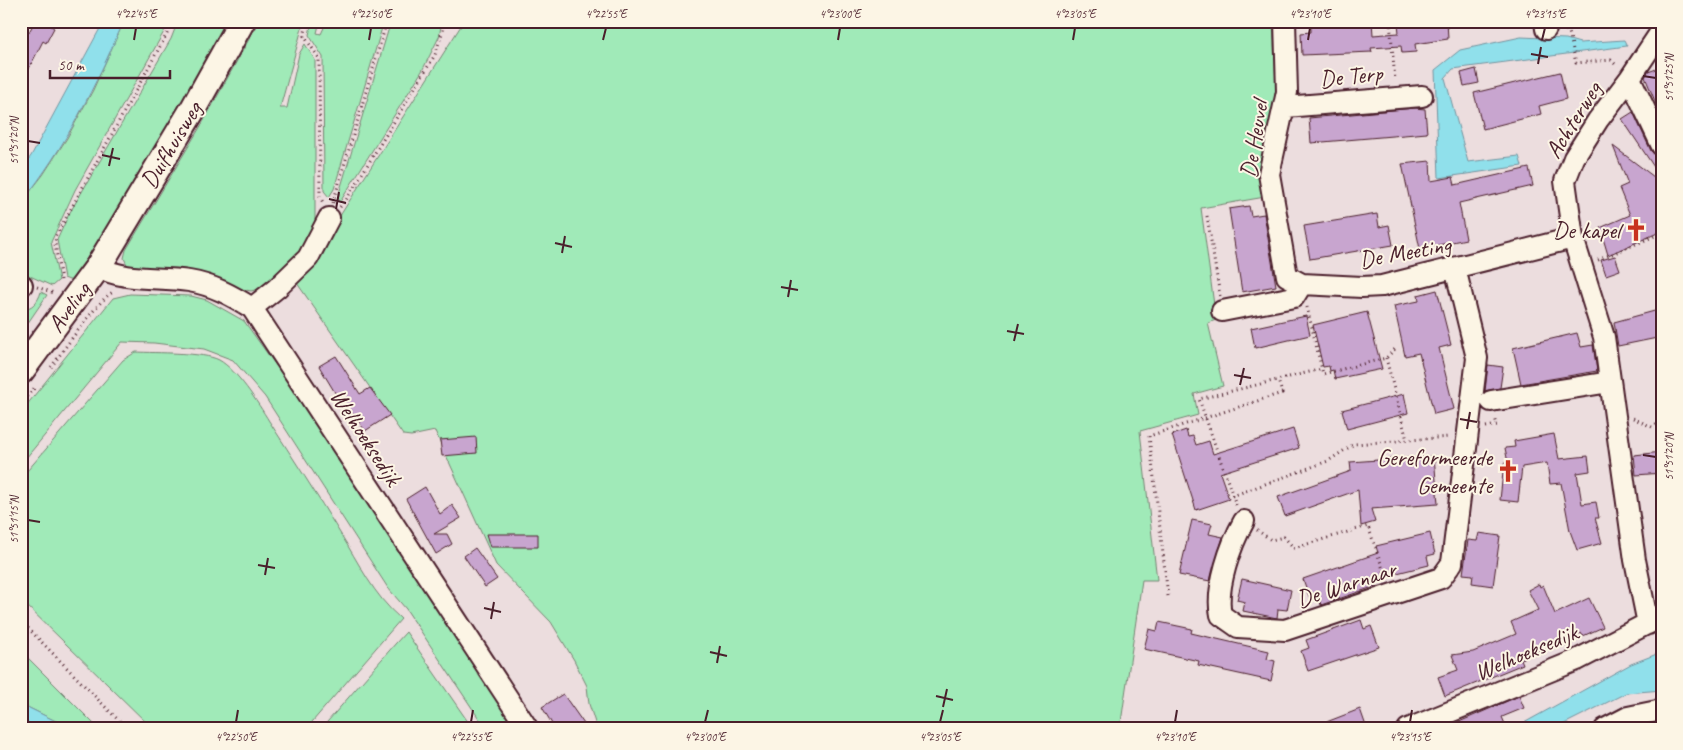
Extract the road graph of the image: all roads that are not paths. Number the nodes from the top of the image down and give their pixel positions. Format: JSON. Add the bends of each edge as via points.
{"nodes":[{"id":1,"x":242,"y":21,"type":"edge"},
{"id":2,"x":1285,"y":21,"type":"edge"},
{"id":3,"x":1660,"y":36,"type":"edge"},
{"id":4,"x":1630,"y":78,"type":"junction"},
{"id":5,"x":1422,"y":96,"type":"dead end"},
{"id":6,"x":1285,"y":107,"type":"junction"},
{"id":7,"x":1662,"y":146,"type":"edge"},
{"id":8,"x":329,"y":218,"type":"road end"},
{"id":9,"x":1573,"y":238,"type":"junction"},
{"id":10,"x":98,"y":267,"type":"junction"},
{"id":11,"x":1455,"y":268,"type":"junction"},
{"id":12,"x":1302,"y":284,"type":"junction"},
{"id":13,"x":252,"y":308,"type":"junction"},
{"id":14,"x":1222,"y":311,"type":"road end"},
{"id":15,"x":30,"y":377,"type":"edge"},
{"id":16,"x":1610,"y":382,"type":"junction"},
{"id":17,"x":1491,"y":401,"type":"road end"},
{"id":18,"x":1244,"y":520,"type":"road end"},
{"id":19,"x":1655,"y":620,"type":"edge"},
{"id":20,"x":1662,"y":710,"type":"edge"},
{"id":21,"x":528,"y":729,"type":"edge"},
{"id":22,"x":1408,"y":729,"type":"edge"},
{"id":23,"x":1605,"y":729,"type":"edge"}],
"edges":[{"from":1,"to":10,"type":"main road","name":"Duifhuisweg"},
{"from":2,"to":6,"type":"street","name":"De Heuvel"},
{"from":3,"to":4,"type":"street","name":"Achterweg"},
{"from":4,"to":7,"type":"street"},
{"from":4,"to":9,"type":"street","name":"Achterweg","via":[[1574,158],[1565,181]]},
{"from":5,"to":6,"type":"street","name":"De Terp"},
{"from":6,"to":12,"type":"street","name":"De Heuvel","via":[[1274,146],[1270,182],[1287,276]]},
{"from":8,"to":13,"type":"street","via":[[308,258]]},
{"from":9,"to":11,"type":"street","name":"De Meeting"},
{"from":9,"to":16,"type":"street","name":"Achterweg","via":[[1604,337]]},
{"from":10,"to":13,"type":"street","name":"Welhoeksedijk","via":[[127,277],[189,281],[223,290]]},
{"from":10,"to":15,"type":"main road","name":"Aveling"},
{"from":11,"to":12,"type":"street","name":"De Meeting","via":[[1382,286]]},
{"from":11,"to":18,"type":"street","name":"De Warnaar","via":[[1477,358],[1452,563],[1442,578],[1285,630],[1238,627],[1221,615],[1218,604],[1231,544]]},
{"from":12,"to":14,"type":"street","via":[[1294,297]]},
{"from":13,"to":21,"type":"street","name":"Welhoeksedijk"},
{"from":16,"to":17,"type":"street"},
{"from":16,"to":19,"type":"street","name":"Achterweg","via":[[1635,560]]},
{"from":19,"to":22,"type":"street","name":"Welhoeksedijk","via":[[1577,660]]},
{"from":20,"to":23,"type":"street","via":[[1628,717]]}]}
